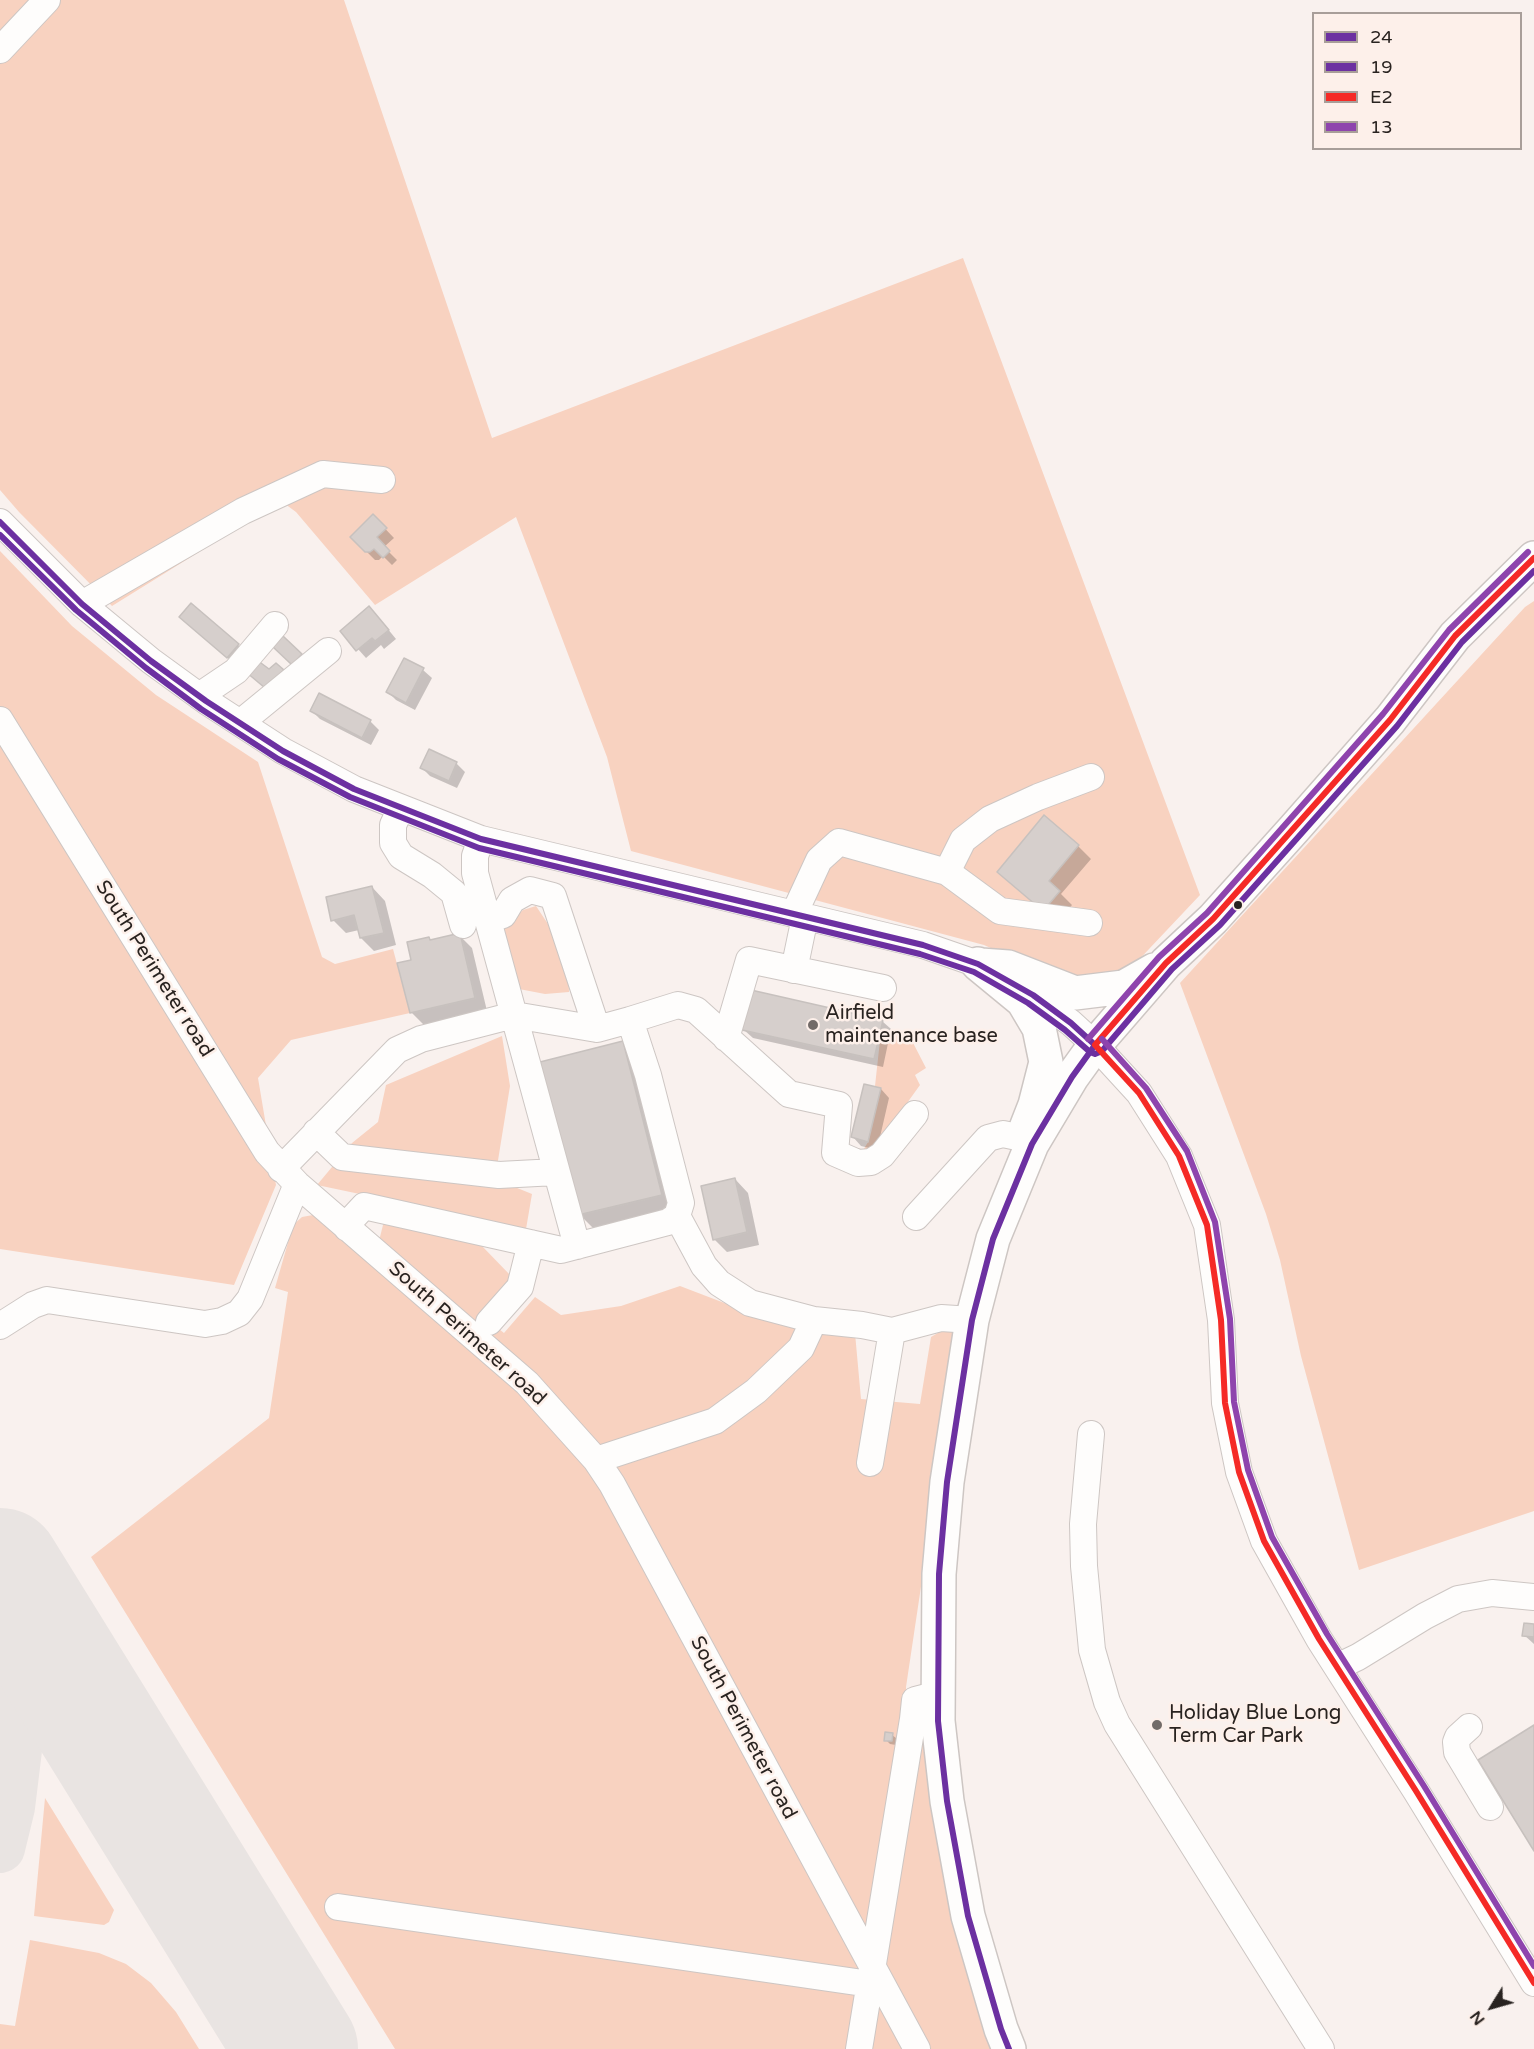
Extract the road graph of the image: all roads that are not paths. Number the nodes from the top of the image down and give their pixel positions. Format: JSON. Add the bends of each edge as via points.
{"nodes":[{"id":1,"x":47,"y":0,"type":"edge"},
{"id":2,"x":0,"y":50,"type":"edge"},
{"id":3,"x":382,"y":480,"type":"dead end"},
{"id":4,"x":0,"y":522,"type":"edge"},
{"id":5,"x":1534,"y":558,"type":"edge"},
{"id":6,"x":82,"y":604,"type":"junction"},
{"id":7,"x":275,"y":625,"type":"dead end"},
{"id":8,"x":328,"y":651,"type":"dead end"},
{"id":9,"x":199,"y":696,"type":"junction"},
{"id":10,"x":0,"y":720,"type":"edge"},
{"id":11,"x":240,"y":723,"type":"junction"},
{"id":12,"x":1090,"y":777,"type":"dead end"},
{"id":13,"x":401,"y":808,"type":"junction"},
{"id":14,"x":481,"y":839,"type":"junction"},
{"id":15,"x":947,"y":872,"type":"junction"},
{"id":16,"x":800,"y":915,"type":"junction"},
{"id":17,"x":488,"y":920,"type":"junction"},
{"id":18,"x":1089,"y":923,"type":"dead end"},
{"id":19,"x":463,"y":925,"type":"dead end"},
{"id":20,"x":1166,"y":963,"type":"junction"},
{"id":21,"x":978,"y":964,"type":"junction"},
{"id":22,"x":794,"y":970,"type":"junction"},
{"id":23,"x":883,"y":988,"type":"dead end"},
{"id":24,"x":514,"y":1015,"type":"junction"},
{"id":25,"x":630,"y":1020,"type":"junction"},
{"id":26,"x":597,"y":1029,"type":"junction"},
{"id":27,"x":726,"y":1038,"type":"junction"},
{"id":28,"x":1095,"y":1045,"type":"junction"},
{"id":29,"x":915,"y":1114,"type":"dead end"},
{"id":30,"x":316,"y":1132,"type":"junction"},
{"id":31,"x":1022,"y":1138,"type":"junction"},
{"id":32,"x":556,"y":1172,"type":"junction"},
{"id":33,"x":289,"y":1176,"type":"junction"},
{"id":34,"x":1006,"y":1205,"type":"junction"},
{"id":35,"x":677,"y":1216,"type":"junction"},
{"id":36,"x":916,"y":1217,"type":"dead end"},
{"id":37,"x":347,"y":1228,"type":"junction"},
{"id":38,"x":531,"y":1243,"type":"junction"},
{"id":39,"x":577,"y":1246,"type":"junction"},
{"id":40,"x":814,"y":1320,"type":"junction"},
{"id":41,"x":972,"y":1320,"type":"junction"},
{"id":42,"x":489,"y":1322,"type":"dead end"},
{"id":43,"x":0,"y":1326,"type":"edge"},
{"id":44,"x":892,"y":1331,"type":"junction"},
{"id":45,"x":1091,"y":1434,"type":"dead end"},
{"id":46,"x":596,"y":1460,"type":"junction"},
{"id":47,"x":870,"y":1463,"type":"dead end"},
{"id":48,"x":1534,"y":1597,"type":"edge"},
{"id":49,"x":1337,"y":1667,"type":"junction"},
{"id":50,"x":938,"y":1694,"type":"junction"},
{"id":51,"x":1469,"y":1727,"type":"dead end"},
{"id":52,"x":1490,"y":1807,"type":"dead end"},
{"id":53,"x":338,"y":1907,"type":"dead end"},
{"id":54,"x":872,"y":1977,"type":"junction"},
{"id":55,"x":1534,"y":1983,"type":"edge"},
{"id":56,"x":858,"y":2049,"type":"edge"},
{"id":57,"x":917,"y":2049,"type":"edge"},
{"id":58,"x":1009,"y":2049,"type":"edge"},
{"id":59,"x":1322,"y":2049,"type":"edge"}],
"edges":[{"from":1,"to":2,"type":"street"},
{"from":3,"to":6,"type":"street","via":[[323,474],[243,511]]},
{"from":4,"to":6,"type":"street"},
{"from":5,"to":20,"type":"main road","via":[[1455,636],[1390,720],[1294,829],[1213,919]]},
{"from":6,"to":9,"type":"street"},
{"from":7,"to":9,"type":"street","via":[[236,671]]},
{"from":8,"to":11,"type":"street"},
{"from":9,"to":11,"type":"street"},
{"from":10,"to":33,"type":"street","name":"South Perimeter road","via":[[267,1152]]},
{"from":11,"to":13,"type":"street","via":[[354,789]]},
{"from":12,"to":15,"type":"street","via":[[990,819],[963,840]]},
{"from":13,"to":14,"type":"street"},
{"from":13,"to":19,"type":"street","via":[[393,825],[393,843],[401,856],[454,893]]},
{"from":14,"to":16,"type":"street"},
{"from":14,"to":17,"type":"street","via":[[475,855],[476,873]]},
{"from":15,"to":16,"type":"street","via":[[839,842],[819,860]]},
{"from":15,"to":18,"type":"street","via":[[1000,911]]},
{"from":16,"to":21,"type":"street","via":[[923,945]]},
{"from":16,"to":22,"type":"street"},
{"from":17,"to":24,"type":"street"},
{"from":17,"to":26,"type":"street","via":[[503,915],[512,900],[530,890],[553,896]]},
{"from":20,"to":21,"type":"main road","via":[[1124,987],[1075,993],[1008,967]]},
{"from":20,"to":28,"type":"main road"},
{"from":21,"to":28,"type":"street","via":[[1033,995]]},
{"from":21,"to":31,"type":"main road","via":[[1023,1001],[1039,1028],[1046,1062]]},
{"from":22,"to":23,"type":"street"},
{"from":22,"to":27,"type":"street","via":[[749,960]]},
{"from":24,"to":26,"type":"street"},
{"from":24,"to":30,"type":"street","via":[[421,1039],[397,1050]]},
{"from":24,"to":32,"type":"street"},
{"from":25,"to":26,"type":"street"},
{"from":25,"to":27,"type":"street","via":[[678,1005],[696,1010]]},
{"from":25,"to":35,"type":"street","via":[[681,1203]]},
{"from":27,"to":29,"type":"street","via":[[789,1094],[839,1105],[835,1153],[858,1163],[871,1162],[882,1155]]},
{"from":28,"to":34,"type":"main road","via":[[1032,1144]]},
{"from":28,"to":49,"type":"street","via":[[1139,1093],[1179,1156],[1208,1225],[1221,1320],[1226,1403],[1239,1472],[1264,1540]]},
{"from":30,"to":32,"type":"street","via":[[342,1157],[499,1175]]},
{"from":30,"to":33,"type":"street"},
{"from":31,"to":34,"type":"main road"},
{"from":31,"to":36,"type":"street","via":[[1003,1134],[988,1138]]},
{"from":32,"to":39,"type":"street"},
{"from":33,"to":37,"type":"street","name":"South Perimeter road"},
{"from":33,"to":43,"type":"street","via":[[250,1299],[239,1313],[205,1324],[47,1300]]},
{"from":34,"to":41,"type":"main road"},
{"from":35,"to":39,"type":"street","via":[[668,1222]]},
{"from":35,"to":40,"type":"street","via":[[704,1266],[719,1283],[750,1303]]},
{"from":37,"to":38,"type":"street","via":[[364,1206]]},
{"from":37,"to":46,"type":"street","name":"South Perimeter road","via":[[527,1383]]},
{"from":38,"to":39,"type":"street","via":[[561,1250]]},
{"from":38,"to":42,"type":"street","via":[[520,1287]]},
{"from":40,"to":44,"type":"street"},
{"from":40,"to":46,"type":"street","via":[[801,1348],[756,1391],[715,1420]]},
{"from":41,"to":44,"type":"street","via":[[941,1318]]},
{"from":41,"to":50,"type":"main road","via":[[947,1482],[939,1574]]},
{"from":44,"to":47,"type":"street"},
{"from":45,"to":59,"type":"street","via":[[1083,1524],[1084,1566],[1092,1650],[1107,1702]]},
{"from":46,"to":54,"type":"street","name":"South Perimeter road"},
{"from":48,"to":49,"type":"street","via":[[1492,1593],[1458,1599]]},
{"from":49,"to":55,"type":"street"},
{"from":50,"to":54,"type":"street","via":[[915,1700]]},
{"from":50,"to":58,"type":"main road","via":[[947,1801],[968,1916]]},
{"from":51,"to":52,"type":"street","via":[[1458,1737],[1457,1752]]},
{"from":53,"to":54,"type":"street"},
{"from":54,"to":56,"type":"street"},
{"from":54,"to":57,"type":"street","name":"South Perimeter road"}]}
